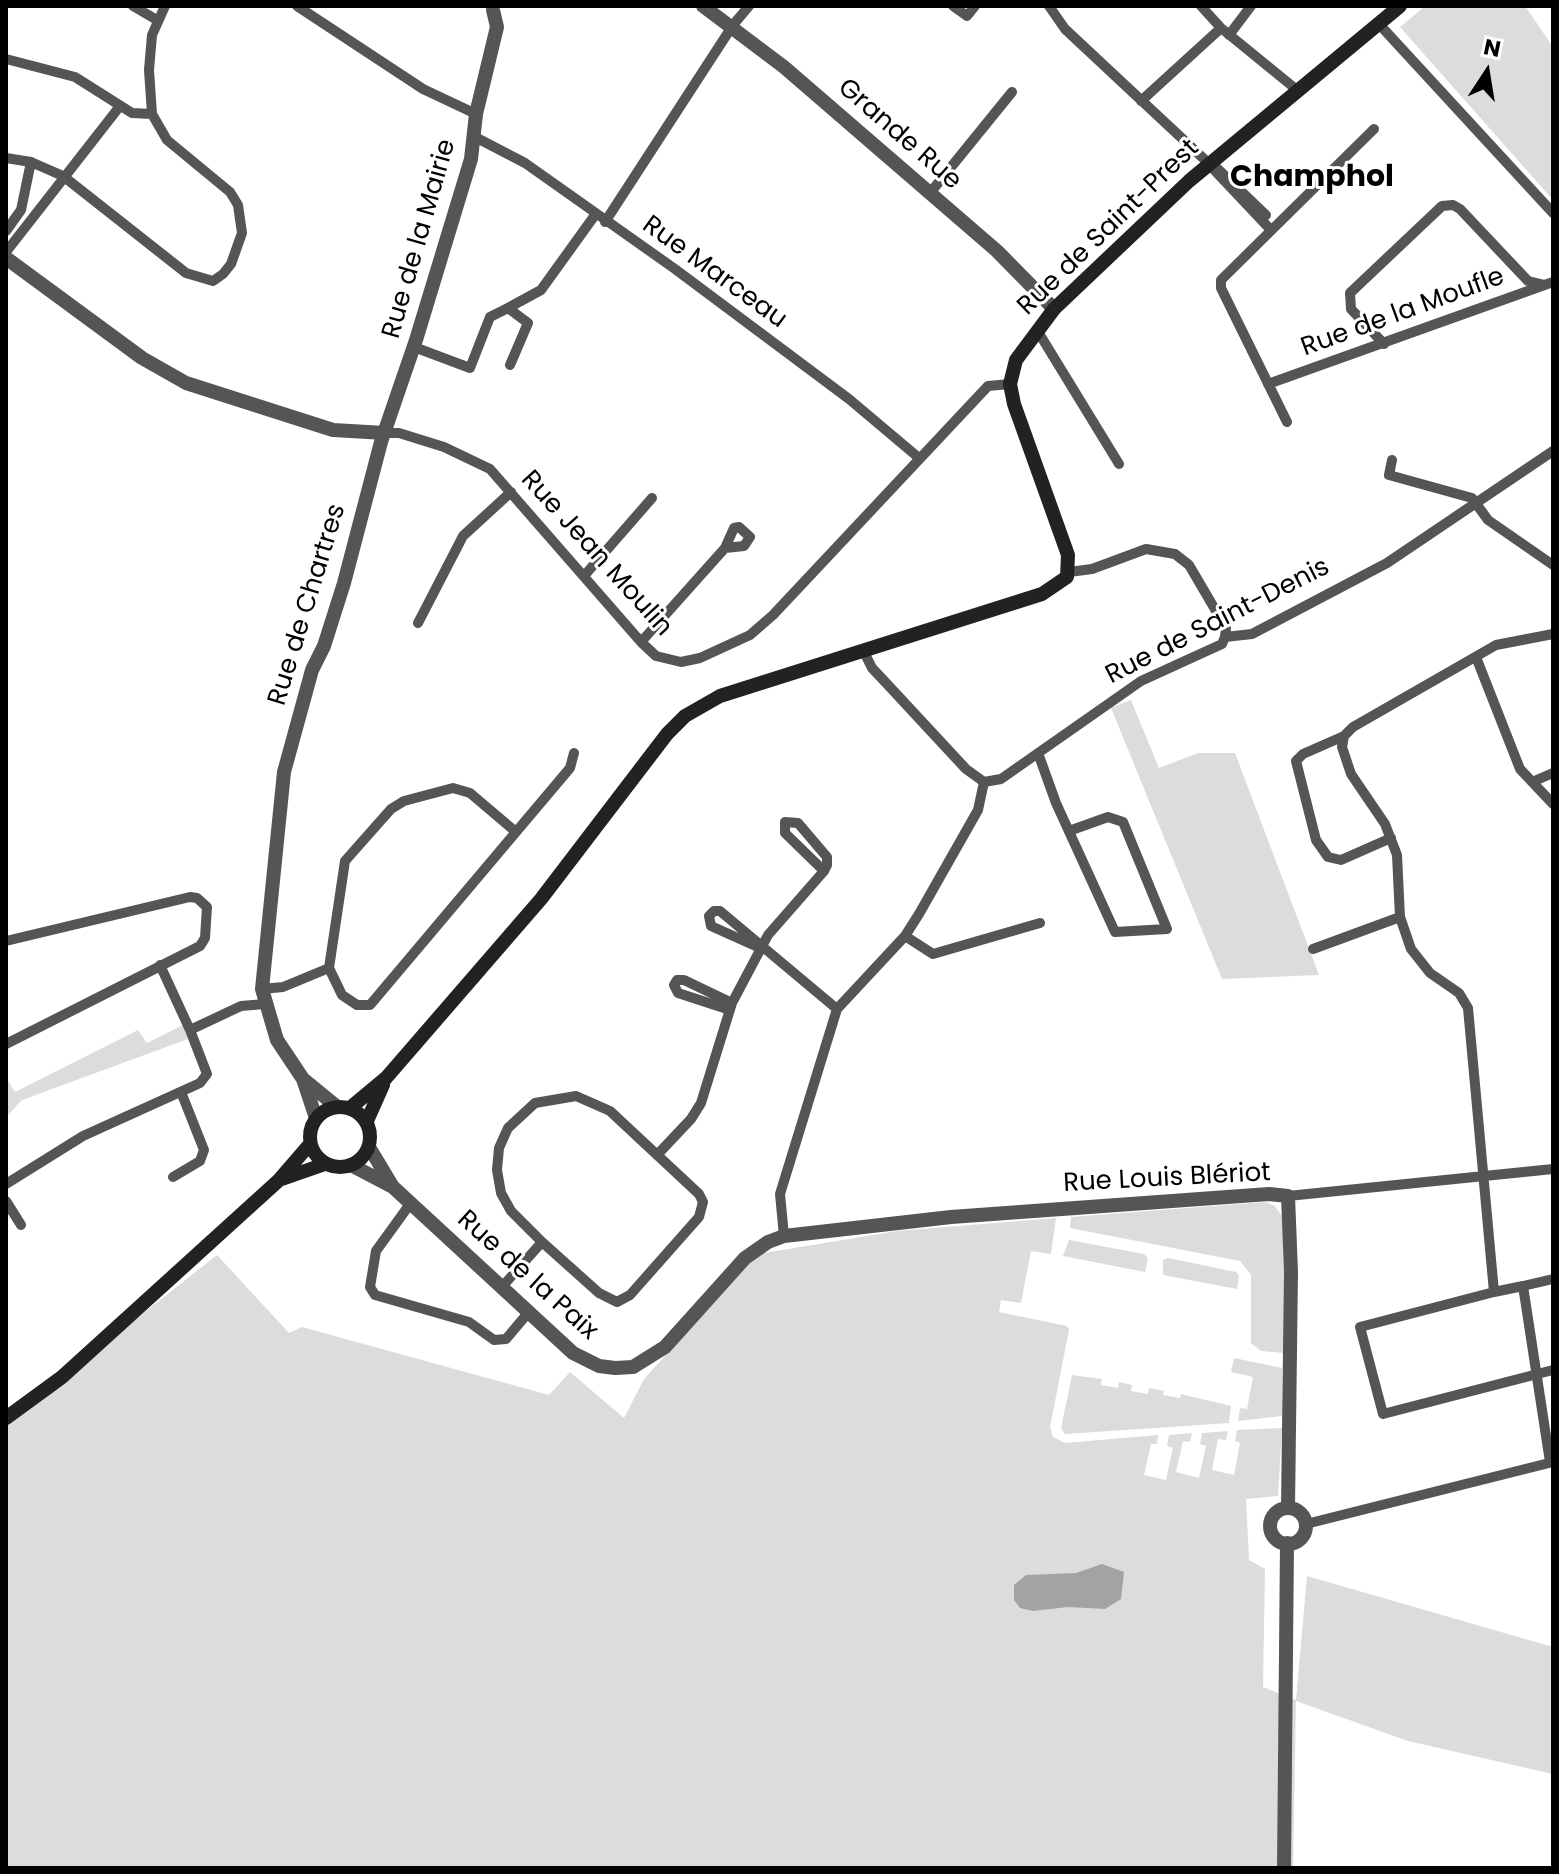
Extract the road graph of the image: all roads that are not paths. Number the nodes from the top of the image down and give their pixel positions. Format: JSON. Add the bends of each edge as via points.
{"nodes":[{"id":1,"x":133,"y":6,"type":"edge"},
{"id":2,"x":165,"y":6,"type":"edge"},
{"id":3,"x":297,"y":6,"type":"edge"},
{"id":4,"x":703,"y":6,"type":"edge"},
{"id":5,"x":749,"y":6,"type":"edge"},
{"id":6,"x":953,"y":6,"type":"edge"},
{"id":7,"x":975,"y":6,"type":"edge"},
{"id":8,"x":1049,"y":6,"type":"edge"},
{"id":9,"x":1201,"y":6,"type":"edge"},
{"id":10,"x":1251,"y":6,"type":"edge"},
{"id":11,"x":1400,"y":6,"type":"edge"},
{"id":12,"x":494,"y":7,"type":"edge"},
{"id":13,"x":157,"y":20,"type":"junction"},
{"id":14,"x":1378,"y":23,"type":"junction"},
{"id":15,"x":732,"y":29,"type":"junction"},
{"id":16,"x":1225,"y":31,"type":"junction"},
{"id":17,"x":6,"y":59,"type":"edge"},
{"id":18,"x":1297,"y":90,"type":"junction"},
{"id":19,"x":1012,"y":92,"type":"dead end"},
{"id":20,"x":1141,"y":101,"type":"junction"},
{"id":21,"x":120,"y":106,"type":"junction"},
{"id":22,"x":152,"y":114,"type":"junction"},
{"id":23,"x":476,"y":114,"type":"junction"},
{"id":24,"x":1374,"y":129,"type":"dead end"},
{"id":25,"x":475,"y":137,"type":"junction"},
{"id":26,"x":6,"y":158,"type":"edge"},
{"id":27,"x":31,"y":162,"type":"junction"},
{"id":28,"x":1208,"y":164,"type":"junction"},
{"id":29,"x":63,"y":176,"type":"junction"},
{"id":30,"x":930,"y":193,"type":"junction"},
{"id":31,"x":1553,"y":213,"type":"edge"},
{"id":32,"x":595,"y":215,"type":"junction"},
{"id":33,"x":605,"y":222,"type":"junction"},
{"id":34,"x":1272,"y":227,"type":"junction"},
{"id":35,"x":6,"y":231,"type":"edge"},
{"id":36,"x":6,"y":252,"type":"edge"},
{"id":37,"x":6,"y":258,"type":"edge"},
{"id":38,"x":1549,"y":283,"type":"edge"},
{"id":39,"x":508,"y":308,"type":"junction"},
{"id":40,"x":1054,"y":309,"type":"junction"},
{"id":41,"x":1037,"y":330,"type":"junction"},
{"id":42,"x":1384,"y":344,"type":"junction"},
{"id":43,"x":414,"y":347,"type":"junction"},
{"id":44,"x":510,"y":365,"type":"dead end"},
{"id":45,"x":1010,"y":384,"type":"junction"},
{"id":46,"x":1268,"y":384,"type":"junction"},
{"id":47,"x":1287,"y":422,"type":"dead end"},
{"id":48,"x":385,"y":433,"type":"junction"},
{"id":49,"x":1553,"y":451,"type":"edge"},
{"id":50,"x":919,"y":458,"type":"junction"},
{"id":51,"x":1392,"y":460,"type":"dead end"},
{"id":52,"x":1119,"y":464,"type":"dead end"},
{"id":53,"x":511,"y":492,"type":"junction"},
{"id":54,"x":652,"y":498,"type":"dead end"},
{"id":55,"x":1475,"y":505,"type":"junction"},
{"id":56,"x":725,"y":548,"type":"dead end"},
{"id":57,"x":1553,"y":565,"type":"edge"},
{"id":58,"x":1069,"y":572,"type":"junction"},
{"id":59,"x":584,"y":576,"type":"junction"},
{"id":60,"x":418,"y":623,"type":"dead end"},
{"id":61,"x":1553,"y":634,"type":"edge"},
{"id":62,"x":1225,"y":637,"type":"junction"},
{"id":63,"x":641,"y":642,"type":"junction"},
{"id":64,"x":863,"y":650,"type":"junction"},
{"id":65,"x":1476,"y":657,"type":"junction"},
{"id":66,"x":1344,"y":736,"type":"junction"},
{"id":67,"x":574,"y":753,"type":"dead end"},
{"id":68,"x":1038,"y":753,"type":"junction"},
{"id":69,"x":1553,"y":773,"type":"edge"},
{"id":70,"x":984,"y":782,"type":"junction"},
{"id":71,"x":1532,"y":782,"type":"junction"},
{"id":72,"x":1553,"y":804,"type":"edge"},
{"id":73,"x":1069,"y":831,"type":"junction"},
{"id":74,"x":516,"y":832,"type":"junction"},
{"id":75,"x":1391,"y":838,"type":"junction"},
{"id":76,"x":824,"y":871,"type":"junction"},
{"id":77,"x":1400,"y":917,"type":"junction"},
{"id":78,"x":1040,"y":923,"type":"dead end"},
{"id":79,"x":905,"y":936,"type":"junction"},
{"id":80,"x":6,"y":941,"type":"edge"},
{"id":81,"x":760,"y":948,"type":"junction"},
{"id":82,"x":1313,"y":949,"type":"dead end"},
{"id":83,"x":160,"y":965,"type":"junction"},
{"id":84,"x":329,"y":968,"type":"junction"},
{"id":85,"x":264,"y":996,"type":"junction"},
{"id":86,"x":731,"y":1006,"type":"junction"},
{"id":87,"x":837,"y":1009,"type":"junction"},
{"id":88,"x":190,"y":1030,"type":"junction"},
{"id":89,"x":6,"y":1044,"type":"edge"},
{"id":90,"x":386,"y":1078,"type":"junction"},
{"id":91,"x":303,"y":1079,"type":"junction"},
{"id":92,"x":181,"y":1092,"type":"junction"},
{"id":93,"x":343,"y":1107,"type":"junction"},
{"id":94,"x":316,"y":1118,"type":"junction"},
{"id":95,"x":367,"y":1121,"type":"junction"},
{"id":96,"x":310,"y":1144,"type":"junction"},
{"id":97,"x":369,"y":1147,"type":"junction"},
{"id":98,"x":657,"y":1155,"type":"junction"},
{"id":99,"x":325,"y":1164,"type":"junction"},
{"id":100,"x":351,"y":1165,"type":"junction"},
{"id":101,"x":1553,"y":1169,"type":"edge"},
{"id":102,"x":173,"y":1177,"type":"dead end"},
{"id":103,"x":1482,"y":1178,"type":"junction"},
{"id":104,"x":278,"y":1181,"type":"junction"},
{"id":105,"x":6,"y":1184,"type":"edge"},
{"id":106,"x":393,"y":1187,"type":"junction"},
{"id":107,"x":1288,"y":1196,"type":"junction"},
{"id":108,"x":6,"y":1201,"type":"edge"},
{"id":109,"x":410,"y":1204,"type":"junction"},
{"id":110,"x":21,"y":1225,"type":"dead end"},
{"id":111,"x":784,"y":1236,"type":"junction"},
{"id":112,"x":542,"y":1242,"type":"junction"},
{"id":113,"x":1553,"y":1279,"type":"edge"},
{"id":114,"x":1523,"y":1286,"type":"junction"},
{"id":115,"x":501,"y":1288,"type":"junction"},
{"id":116,"x":1494,"y":1292,"type":"junction"},
{"id":117,"x":528,"y":1313,"type":"junction"},
{"id":118,"x":1553,"y":1370,"type":"edge"},
{"id":119,"x":1537,"y":1374,"type":"junction"},
{"id":120,"x":6,"y":1418,"type":"edge"},
{"id":121,"x":1552,"y":1462,"type":"edge"},
{"id":122,"x":1288,"y":1507,"type":"junction"},
{"id":123,"x":1306,"y":1524,"type":"junction"},
{"id":124,"x":1287,"y":1543,"type":"junction"},
{"id":125,"x":1284,"y":1868,"type":"edge"}],
"edges":[{"from":1,"to":13,"type":"street"},
{"from":2,"to":13,"type":"street"},
{"from":3,"to":23,"type":"street","via":[[423,89]]},
{"from":4,"to":15,"type":"street","name":"Grande Rue"},
{"from":5,"to":15,"type":"street"},
{"from":6,"to":7,"type":"street","via":[[967,16]]},
{"from":8,"to":20,"type":"street","via":[[1065,29]]},
{"from":9,"to":16,"type":"street"},
{"from":10,"to":16,"type":"street"},
{"from":11,"to":14,"type":"main road","name":"Rue de Saint-Prest"},
{"from":12,"to":23,"type":"street","name":"Rue de la Mairie","via":[[497,27]]},
{"from":13,"to":22,"type":"street","via":[[149,70]]},
{"from":14,"to":18,"type":"main road","name":"Rue de Saint-Prest"},
{"from":14,"to":31,"type":"street"},
{"from":15,"to":30,"type":"street","name":"Grande Rue"},
{"from":15,"to":33,"type":"street"},
{"from":16,"to":18,"type":"street"},
{"from":16,"to":20,"type":"street"},
{"from":17,"to":21,"type":"street","via":[[75,77]]},
{"from":18,"to":28,"type":"main road","name":"Rue de Saint-Prest"},
{"from":19,"to":30,"type":"street"},
{"from":20,"to":28,"type":"street"},
{"from":21,"to":22,"type":"street"},
{"from":21,"to":29,"type":"street"},
{"from":22,"to":29,"type":"street","via":[[167,140],[230,192],[238,205],[242,233],[231,264],[213,281],[186,273]]},
{"from":23,"to":25,"type":"street","name":"Rue de la Mairie"},
{"from":24,"to":34,"type":"street"},
{"from":25,"to":32,"type":"street","name":"Rue Marceau","via":[[525,163]]},
{"from":25,"to":43,"type":"street","name":"Rue de la Mairie"},
{"from":26,"to":27,"type":"street"},
{"from":27,"to":29,"type":"street"},
{"from":27,"to":35,"type":"street","via":[[21,210]]},
{"from":28,"to":34,"type":"street"},
{"from":28,"to":40,"type":"main road","name":"Rue de Saint-Prest"},
{"from":29,"to":36,"type":"street"},
{"from":30,"to":40,"type":"street","name":"Grande Rue"},
{"from":32,"to":33,"type":"street","name":"Rue Marceau"},
{"from":32,"to":39,"type":"street","via":[[541,290]]},
{"from":33,"to":50,"type":"street","name":"Rue Marceau","via":[[849,399]]},
{"from":34,"to":46,"type":"street","via":[[1225,273],[1221,288]]},
{"from":37,"to":48,"type":"street","via":[[142,358],[186,383],[333,430]]},
{"from":38,"to":42,"type":"street","name":"Rue de la Moufle"},
{"from":38,"to":42,"type":"street","via":[[1528,281],[1460,209],[1442,206],[1350,293],[1351,309]]},
{"from":39,"to":43,"type":"street","via":[[490,317],[470,368]]},
{"from":39,"to":44,"type":"street","via":[[528,323]]},
{"from":40,"to":41,"type":"main road","name":"Rue de Saint-Prest"},
{"from":41,"to":45,"type":"main road","name":"Rue de Saint-Prest","via":[[1016,360]]},
{"from":41,"to":52,"type":"street"},
{"from":42,"to":46,"type":"street","name":"Rue de la Moufle"},
{"from":43,"to":48,"type":"street","name":"Rue de la Mairie"},
{"from":45,"to":50,"type":"street","name":"Rue Jean Moulin","via":[[988,386]]},
{"from":45,"to":58,"type":"main road","via":[[1068,555]]},
{"from":46,"to":47,"type":"street"},
{"from":48,"to":53,"type":"street","name":"Rue Jean Moulin","via":[[475,459]]},
{"from":48,"to":85,"type":"street","name":"Rue de Chartres","via":[[344,583],[287,757]]},
{"from":49,"to":55,"type":"street","name":"Rue de Saint-Denis"},
{"from":50,"to":63,"type":"street","name":"Rue Jean Moulin","via":[[750,635],[681,662],[656,656]]},
{"from":51,"to":55,"type":"street","via":[[1389,475],[1472,498]]},
{"from":53,"to":59,"type":"street","name":"Rue Jean Moulin"},
{"from":53,"to":60,"type":"street","via":[[463,536]]},
{"from":54,"to":59,"type":"street"},
{"from":55,"to":57,"type":"street"},
{"from":55,"to":62,"type":"street","name":"Rue de Saint-Denis","via":[[1387,563],[1252,634]]},
{"from":56,"to":63,"type":"street"},
{"from":58,"to":62,"type":"street","via":[[1146,549],[1175,554],[1189,565],[1226,628]]},
{"from":58,"to":64,"type":"main road","via":[[1042,594]]},
{"from":59,"to":63,"type":"street","name":"Rue Jean Moulin"},
{"from":61,"to":65,"type":"street","via":[[1510,640]]},
{"from":62,"to":68,"type":"street","name":"Rue de Saint-Denis","via":[[1222,644],[1121,693]]},
{"from":64,"to":70,"type":"street","via":[[872,668]]},
{"from":64,"to":90,"type":"main road","via":[[720,696],[685,716],[541,899]]},
{"from":65,"to":66,"type":"street"},
{"from":65,"to":71,"type":"street","via":[[1520,769]]},
{"from":66,"to":75,"type":"street","via":[[1351,774]]},
{"from":66,"to":75,"type":"street","via":[[1296,761],[1316,840],[1328,857],[1341,860]]},
{"from":67,"to":74,"type":"street","via":[[570,768]]},
{"from":68,"to":70,"type":"street","name":"Rue de Saint-Denis","via":[[1001,779]]},
{"from":68,"to":73,"type":"street"},
{"from":69,"to":71,"type":"street"},
{"from":70,"to":79,"type":"street","via":[[978,810]]},
{"from":71,"to":72,"type":"street"},
{"from":73,"to":73,"type":"street","via":[[1115,932],[1167,929],[1123,822],[1108,817]]},
{"from":74,"to":84,"type":"street","via":[[370,1005],[357,1005],[342,995]]},
{"from":74,"to":84,"type":"street","via":[[470,793],[453,788],[391,809],[345,861]]},
{"from":75,"to":77,"type":"street","via":[[1399,863]]},
{"from":76,"to":76,"type":"street","via":[[827,857],[798,823],[785,822],[785,833]]},
{"from":76,"to":81,"type":"street"},
{"from":77,"to":82,"type":"street"},
{"from":77,"to":103,"type":"street","via":[[1417,958],[1459,993],[1468,1008]]},
{"from":78,"to":79,"type":"street","via":[[944,953],[924,951]]},
{"from":79,"to":87,"type":"street"},
{"from":80,"to":83,"type":"street","via":[[197,898],[207,907],[203,943]]},
{"from":81,"to":81,"type":"street","via":[[720,911],[709,916],[711,926]]},
{"from":81,"to":86,"type":"street"},
{"from":81,"to":87,"type":"street"},
{"from":83,"to":88,"type":"street"},
{"from":83,"to":89,"type":"street"},
{"from":84,"to":85,"type":"street"},
{"from":85,"to":88,"type":"street"},
{"from":85,"to":91,"type":"street","via":[[277,1040]]},
{"from":86,"to":86,"type":"street","via":[[684,980],[674,985],[678,993]]},
{"from":86,"to":98,"type":"street","via":[[701,1103]]},
{"from":87,"to":111,"type":"street","via":[[780,1194]]},
{"from":88,"to":92,"type":"street","via":[[207,1074]]},
{"from":90,"to":93,"type":"main road"},
{"from":90,"to":95,"type":"main road"},
{"from":91,"to":93,"type":"street"},
{"from":91,"to":94,"type":"street"},
{"from":92,"to":102,"type":"street","via":[[204,1150],[200,1161]]},
{"from":92,"to":105,"type":"street","via":[[83,1136]]},
{"from":93,"to":94,"type":"main road"},
{"from":93,"to":95,"type":"main road"},
{"from":94,"to":96,"type":"main road"},
{"from":95,"to":97,"type":"main road"},
{"from":96,"to":99,"type":"main road"},
{"from":96,"to":104,"type":"main road"},
{"from":97,"to":100,"type":"main road"},
{"from":97,"to":106,"type":"street","name":"Rue de la Paix"},
{"from":98,"to":112,"type":"street","via":[[699,1194],[703,1209],[630,1295],[608,1300]]},
{"from":98,"to":112,"type":"street","via":[[595,1102],[576,1096],[535,1103],[508,1128],[497,1170],[511,1211]]},
{"from":99,"to":100,"type":"main road"},
{"from":99,"to":104,"type":"main road"},
{"from":100,"to":106,"type":"street","name":"Rue de la Paix"},
{"from":101,"to":103,"type":"street","name":"Rue Louis Blériot"},
{"from":103,"to":107,"type":"street","name":"Rue Louis Blériot"},
{"from":103,"to":116,"type":"street"},
{"from":104,"to":120,"type":"main road","via":[[62,1377]]},
{"from":106,"to":109,"type":"street","name":"Rue de la Paix"},
{"from":107,"to":111,"type":"street","name":"Rue Louis Blériot","via":[[951,1217]]},
{"from":107,"to":122,"type":"street"},
{"from":108,"to":110,"type":"street"},
{"from":109,"to":115,"type":"street","name":"Rue de la Paix"},
{"from":109,"to":117,"type":"street","via":[[376,1251],[370,1287],[375,1295],[469,1322],[494,1340],[506,1339]]},
{"from":111,"to":117,"type":"street","name":"Rue de la Paix","via":[[756,1249],[665,1347],[633,1367],[585,1361]]},
{"from":112,"to":115,"type":"street"},
{"from":113,"to":114,"type":"street"},
{"from":114,"to":116,"type":"street"},
{"from":114,"to":119,"type":"street"},
{"from":115,"to":117,"type":"street","name":"Rue de la Paix"},
{"from":116,"to":119,"type":"street","via":[[1360,1327],[1383,1414]]},
{"from":118,"to":119,"type":"street"},
{"from":119,"to":121,"type":"street"},
{"from":121,"to":123,"type":"street"},
{"from":122,"to":123,"type":"street"},
{"from":122,"to":124,"type":"street","via":[[1274,1513],[1270,1526],[1274,1538]]},
{"from":123,"to":124,"type":"street","via":[[1299,1540]]},
{"from":124,"to":125,"type":"street"}]}
